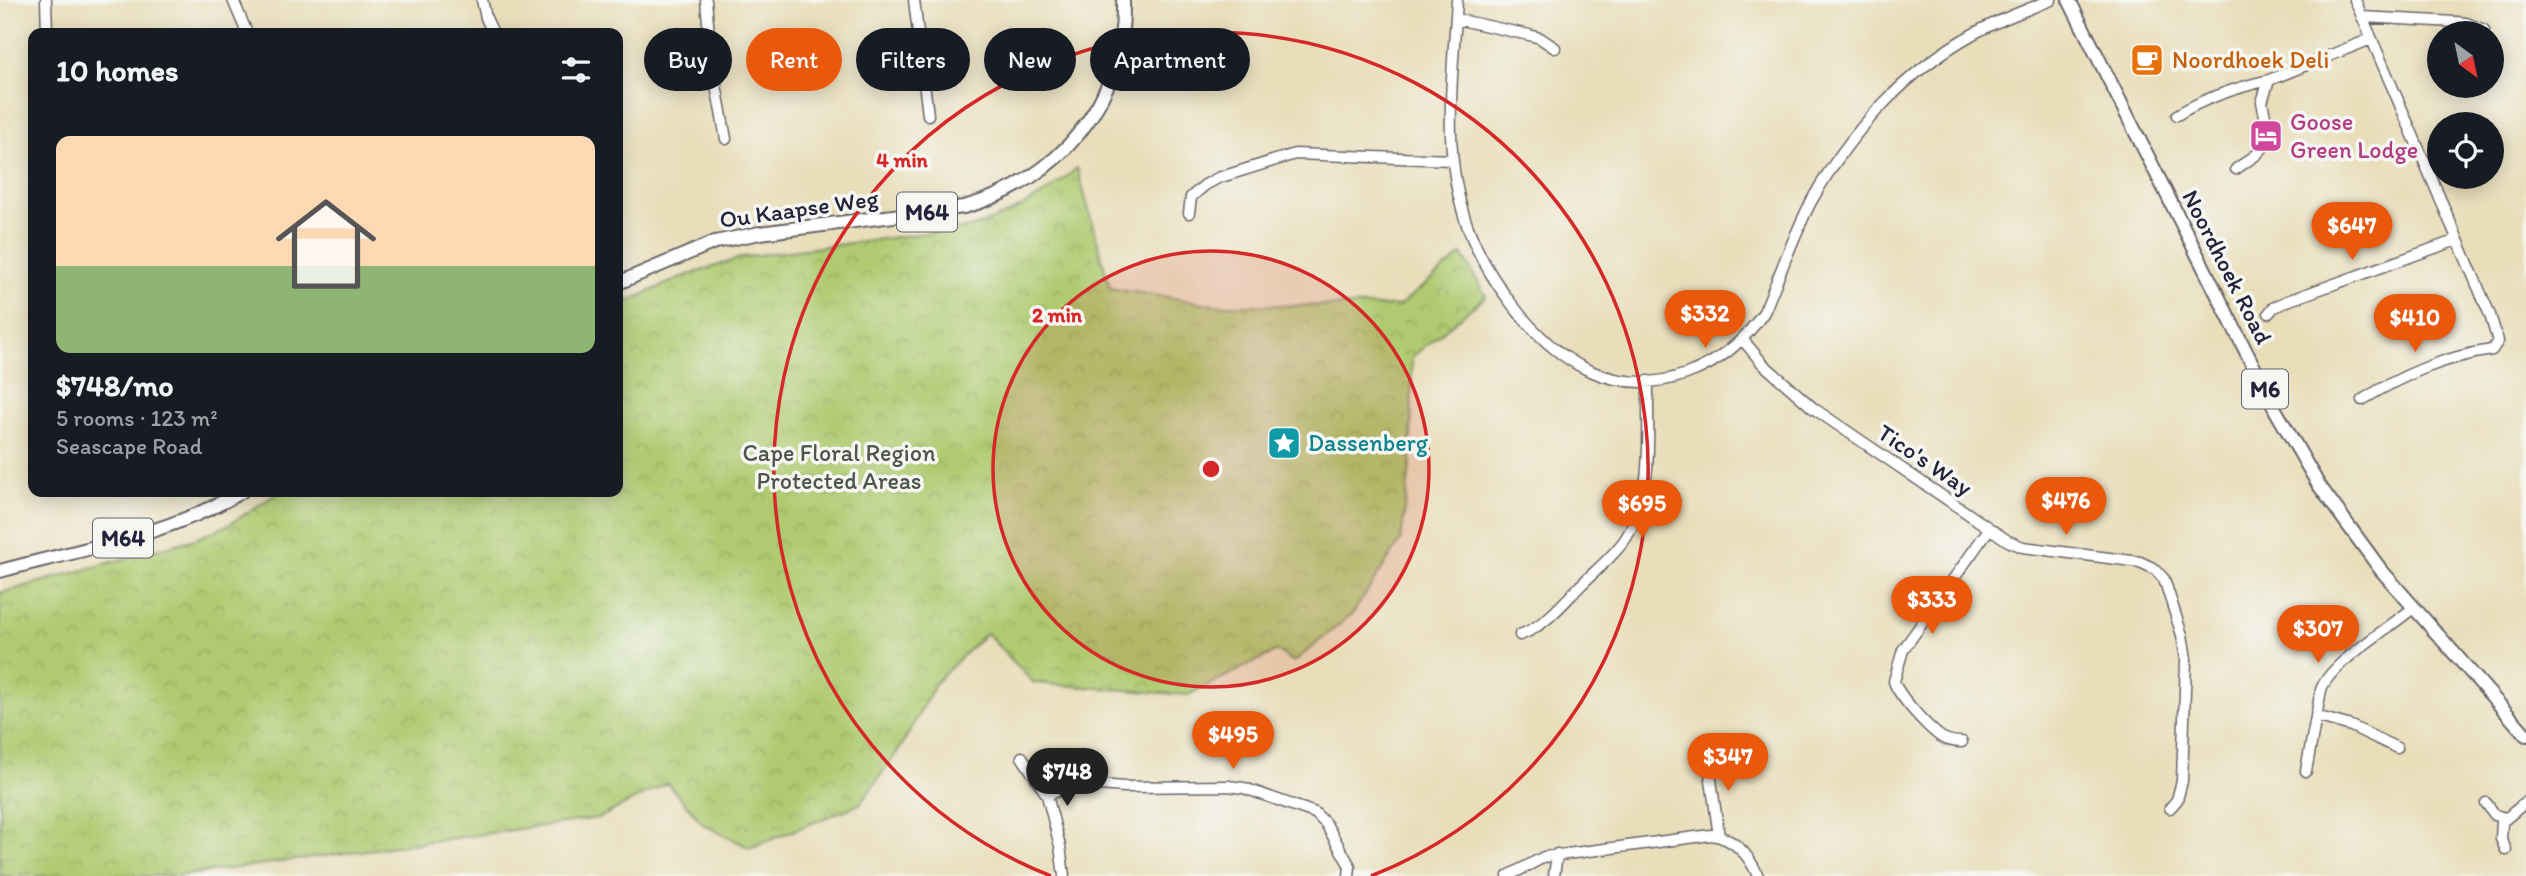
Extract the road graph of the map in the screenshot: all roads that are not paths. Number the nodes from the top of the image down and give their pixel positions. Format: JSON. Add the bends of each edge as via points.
{"nodes":[{"id":1,"x":46,"y":0,"type":"edge"},
{"id":2,"x":233,"y":0,"type":"edge"},
{"id":3,"x":482,"y":0,"type":"edge"},
{"id":4,"x":706,"y":0,"type":"edge"},
{"id":5,"x":914,"y":0,"type":"edge"},
{"id":6,"x":1123,"y":0,"type":"edge"},
{"id":7,"x":1457,"y":0,"type":"edge"},
{"id":8,"x":2051,"y":0,"type":"edge"},
{"id":9,"x":2069,"y":0,"type":"edge"},
{"id":10,"x":2355,"y":0,"type":"edge"},
{"id":11,"x":2362,"y":17,"type":"junction"},
{"id":12,"x":1456,"y":19,"type":"junction"},
{"id":13,"x":2437,"y":21,"type":"edge"},
{"id":14,"x":47,"y":28,"type":"edge"},
{"id":15,"x":245,"y":28,"type":"edge"},
{"id":16,"x":491,"y":28,"type":"edge"},
{"id":17,"x":2371,"y":39,"type":"junction"},
{"id":18,"x":1555,"y":48,"type":"dead end"},
{"id":19,"x":2269,"y":80,"type":"junction"},
{"id":20,"x":928,"y":115,"type":"dead end"},
{"id":21,"x":2177,"y":115,"type":"dead end"},
{"id":22,"x":726,"y":139,"type":"dead end"},
{"id":23,"x":1451,"y":160,"type":"junction"},
{"id":24,"x":2236,"y":169,"type":"dead end"},
{"id":25,"x":1189,"y":213,"type":"dead end"},
{"id":26,"x":2457,"y":240,"type":"junction"},
{"id":27,"x":623,"y":281,"type":"edge"},
{"id":28,"x":2269,"y":313,"type":"dead end"},
{"id":29,"x":1743,"y":340,"type":"junction"},
{"id":30,"x":1648,"y":381,"type":"junction"},
{"id":31,"x":2362,"y":400,"type":"dead end"},
{"id":32,"x":231,"y":497,"type":"edge"},
{"id":33,"x":1989,"y":529,"type":"junction"},
{"id":34,"x":0,"y":571,"type":"edge"},
{"id":35,"x":2413,"y":608,"type":"junction"},
{"id":36,"x":1520,"y":635,"type":"dead end"},
{"id":37,"x":2316,"y":716,"type":"junction"},
{"id":38,"x":2526,"y":735,"type":"edge"},
{"id":39,"x":1959,"y":742,"type":"dead end"},
{"id":40,"x":2397,"y":748,"type":"dead end"},
{"id":41,"x":1721,"y":750,"type":"dead end"},
{"id":42,"x":1022,"y":757,"type":"dead end"},
{"id":43,"x":2306,"y":771,"type":"dead end"},
{"id":44,"x":1047,"y":795,"type":"junction"},
{"id":45,"x":2526,"y":802,"type":"edge"},
{"id":46,"x":2486,"y":803,"type":"dead end"},
{"id":47,"x":2169,"y":808,"type":"dead end"},
{"id":48,"x":2505,"y":818,"type":"junction"},
{"id":49,"x":1719,"y":836,"type":"junction"},
{"id":50,"x":2506,"y":850,"type":"dead end"},
{"id":51,"x":1557,"y":855,"type":"junction"},
{"id":52,"x":1064,"y":876,"type":"edge"},
{"id":53,"x":1349,"y":876,"type":"edge"},
{"id":54,"x":1508,"y":876,"type":"edge"},
{"id":55,"x":1554,"y":876,"type":"edge"},
{"id":56,"x":1758,"y":876,"type":"edge"}],
"edges":[{"from":1,"to":14,"type":"street"},
{"from":2,"to":15,"type":"street"},
{"from":3,"to":16,"type":"street"},
{"from":4,"to":22,"type":"street"},
{"from":5,"to":20,"type":"street"},
{"from":6,"to":27,"type":"main road","name":"Ou Kaapse Weg","number":"M64","via":[[1118,55],[1094,112],[1055,160],[1020,185],[964,206],[715,242]]},
{"from":7,"to":12,"type":"street"},
{"from":8,"to":29,"type":"street","via":[[1998,21],[1942,53],[1872,116],[1811,202],[1763,312]]},
{"from":9,"to":35,"type":"main road","name":"Noordhoek Road","number":"M6","via":[[2297,450],[2334,508]]},
{"from":10,"to":11,"type":"street"},
{"from":11,"to":13,"type":"street"},
{"from":11,"to":17,"type":"street"},
{"from":12,"to":18,"type":"street","via":[[1529,35]]},
{"from":12,"to":23,"type":"street"},
{"from":17,"to":19,"type":"street"},
{"from":17,"to":26,"type":"street"},
{"from":19,"to":21,"type":"street"},
{"from":19,"to":24,"type":"street","via":[[2262,102],[2270,140]]},
{"from":23,"to":25,"type":"street","via":[[1296,154],[1205,185],[1191,197]]},
{"from":23,"to":30,"type":"street","via":[[1474,241],[1514,306],[1537,331],[1589,370]]},
{"from":26,"to":28,"type":"street","via":[[2287,300]]},
{"from":26,"to":31,"type":"street","via":[[2490,315],[2497,346],[2429,365]]},
{"from":29,"to":30,"type":"street","via":[[1710,365],[1671,379]]},
{"from":29,"to":33,"type":"street","name":"Tico's Way","via":[[1812,408]]},
{"from":30,"to":36,"type":"street","via":[[1646,482],[1630,529],[1619,547],[1566,601],[1537,627]]},
{"from":32,"to":34,"type":"main road","number":"M64","via":[[174,523]]},
{"from":33,"to":39,"type":"street","via":[[1903,650],[1894,681],[1935,733]]},
{"from":33,"to":47,"type":"street","name":"Tico's Way","via":[[2024,548],[2140,562],[2164,579],[2186,659],[2182,781],[2177,800]]},
{"from":35,"to":37,"type":"street","via":[[2330,674],[2322,685]]},
{"from":35,"to":38,"type":"main road","name":"Noordhoek Road","number":"M6"},
{"from":37,"to":40,"type":"street","via":[[2351,726]]},
{"from":37,"to":43,"type":"street"},
{"from":41,"to":49,"type":"street","via":[[1709,766]]},
{"from":42,"to":44,"type":"street"},
{"from":44,"to":52,"type":"street"},
{"from":44,"to":53,"type":"street","via":[[1086,784],[1244,788],[1321,817],[1350,866]]},
{"from":45,"to":48,"type":"street"},
{"from":46,"to":48,"type":"street"},
{"from":48,"to":50,"type":"street","via":[[2501,839]]},
{"from":49,"to":51,"type":"street"},
{"from":49,"to":56,"type":"street","via":[[1747,855]]},
{"from":51,"to":54,"type":"street","via":[[1535,860]]},
{"from":51,"to":55,"type":"street"}]}
